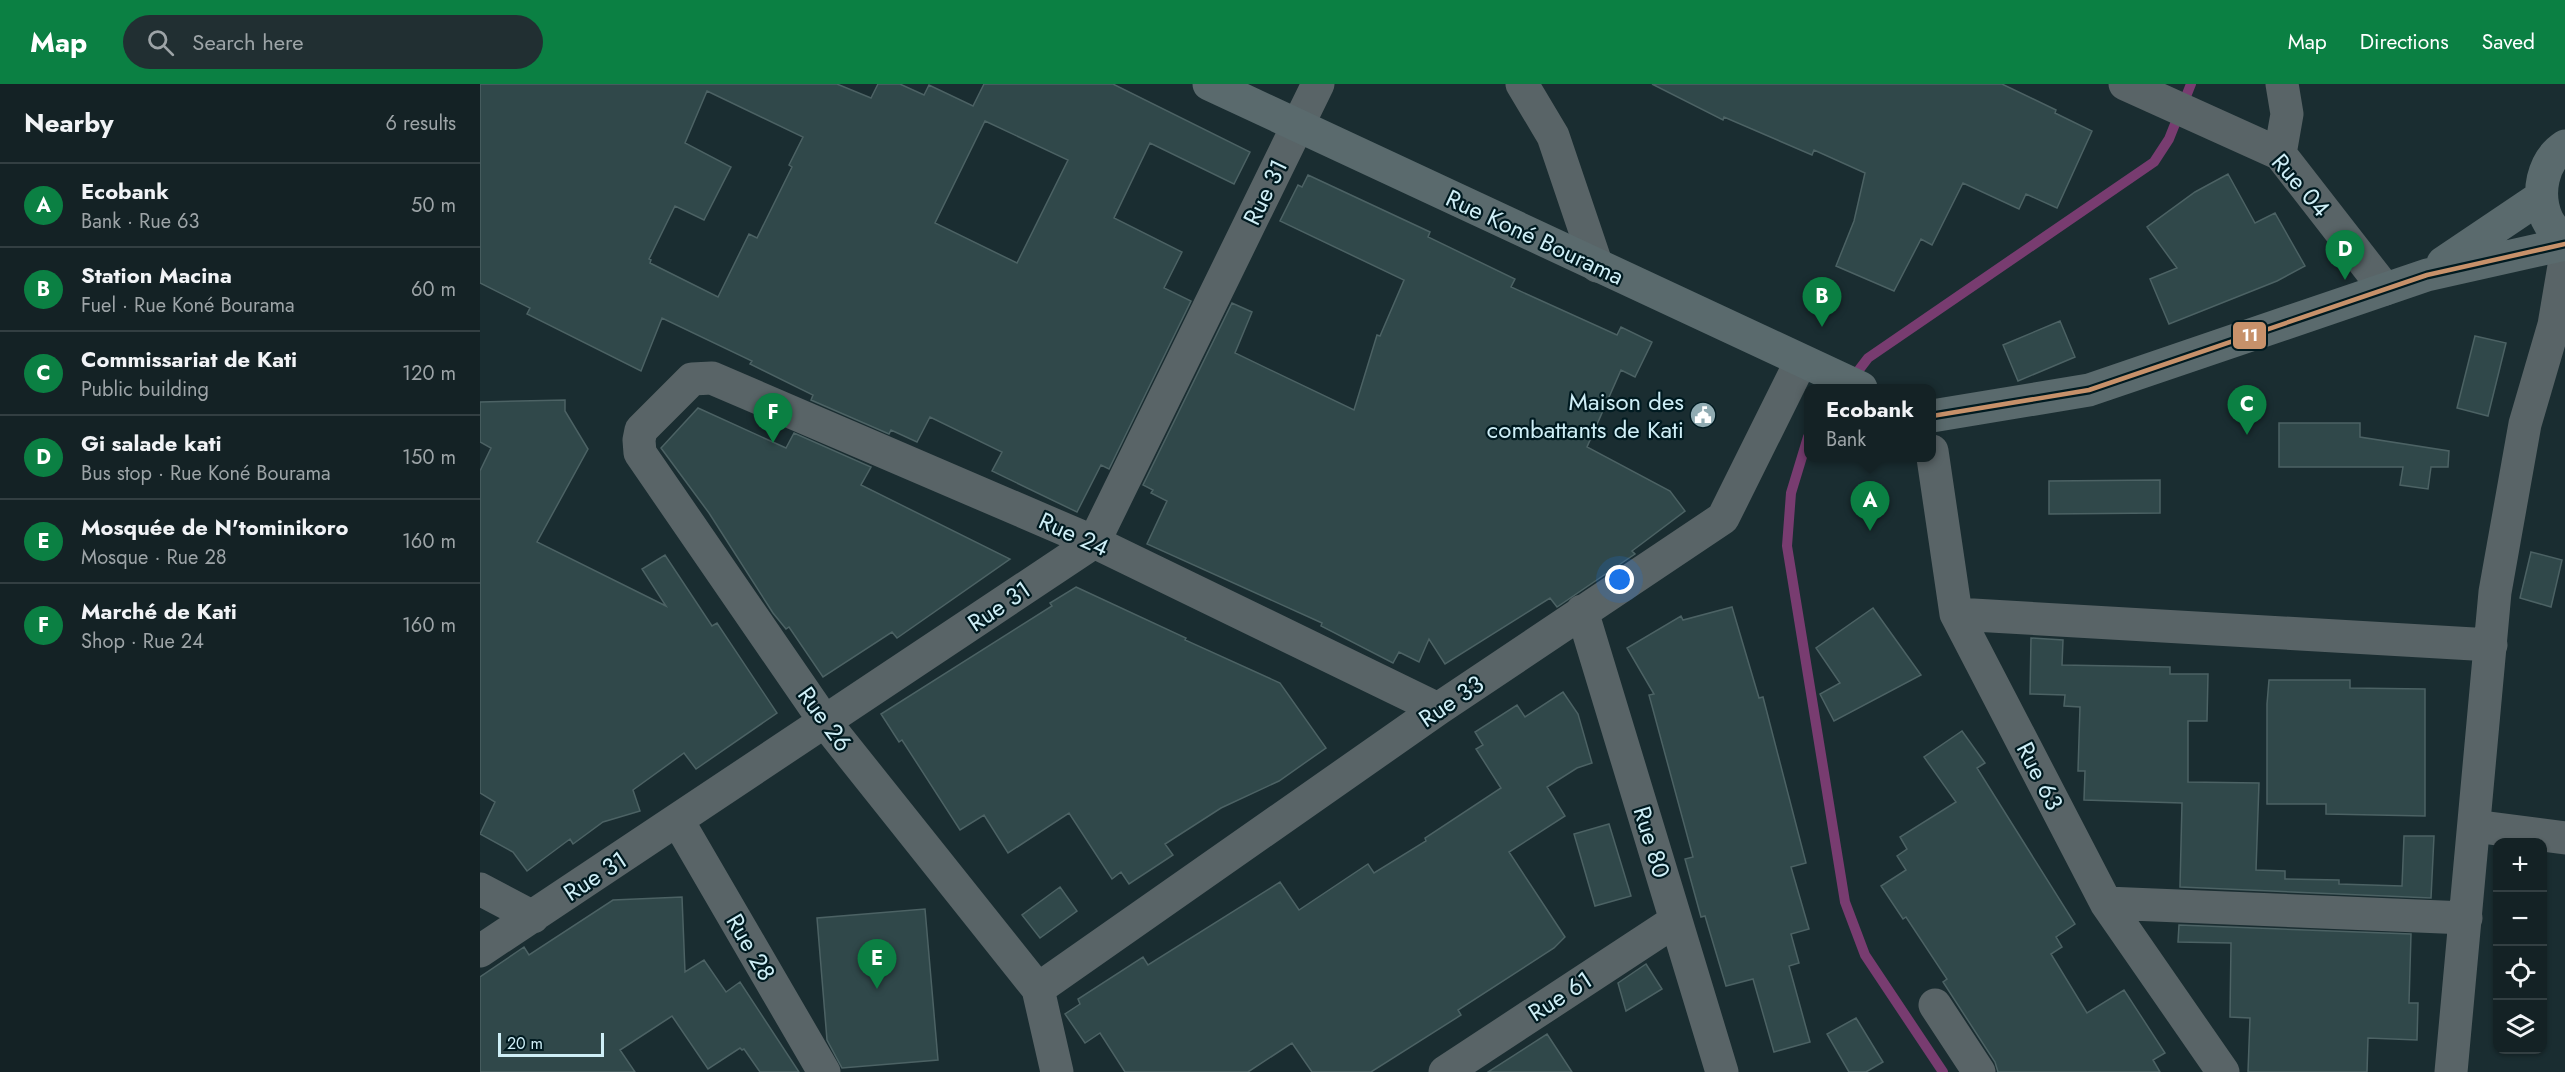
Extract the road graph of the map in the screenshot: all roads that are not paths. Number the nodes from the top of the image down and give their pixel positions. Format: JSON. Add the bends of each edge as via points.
{"nodes":[{"id":1,"x":1209,"y":84,"type":"edge"},
{"id":2,"x":1318,"y":84,"type":"edge"},
{"id":3,"x":1522,"y":84,"type":"edge"},
{"id":4,"x":2125,"y":84,"type":"edge"},
{"id":5,"x":2282,"y":84,"type":"edge"},
{"id":6,"x":1298,"y":125,"type":"junction"},
{"id":7,"x":2565,"y":146,"type":"edge"},
{"id":8,"x":2280,"y":154,"type":"junction"},
{"id":9,"x":2541,"y":197,"type":"junction"},
{"id":10,"x":2565,"y":242,"type":"edge"},
{"id":11,"x":2565,"y":260,"type":"edge"},
{"id":12,"x":1597,"y":266,"type":"junction"},
{"id":13,"x":2427,"y":275,"type":"junction"},
{"id":14,"x":2385,"y":289,"type":"junction"},
{"id":15,"x":2559,"y":317,"type":"edge"},
{"id":16,"x":1812,"y":366,"type":"junction"},
{"id":17,"x":702,"y":377,"type":"joint"},
{"id":18,"x":1852,"y":384,"type":"edge"},
{"id":19,"x":1936,"y":415,"type":"edge"},
{"id":20,"x":1934,"y":462,"type":"edge"},
{"id":21,"x":1094,"y":542,"type":"junction"},
{"id":22,"x":1582,"y":612,"type":"junction"},
{"id":23,"x":1956,"y":614,"type":"junction"},
{"id":24,"x":2491,"y":645,"type":"junction"},
{"id":25,"x":1438,"y":709,"type":"junction"},
{"id":26,"x":825,"y":722,"type":"junction"},
{"id":27,"x":678,"y":821,"type":"junction"},
{"id":28,"x":2474,"y":826,"type":"junction"},
{"id":29,"x":2565,"y":838,"type":"edge"},
{"id":30,"x":480,"y":890,"type":"edge"},
{"id":31,"x":2106,"y":903,"type":"junction"},
{"id":32,"x":532,"y":917,"type":"junction"},
{"id":33,"x":2466,"y":918,"type":"junction"},
{"id":34,"x":1676,"y":921,"type":"junction"},
{"id":35,"x":480,"y":951,"type":"edge"},
{"id":36,"x":1038,"y":989,"type":"junction"},
{"id":37,"x":1935,"y":1005,"type":"dead end"},
{"id":38,"x":2214,"y":1069,"type":"edge"},
{"id":39,"x":824,"y":1072,"type":"edge"},
{"id":40,"x":1057,"y":1072,"type":"edge"},
{"id":41,"x":1445,"y":1072,"type":"edge"},
{"id":42,"x":1722,"y":1072,"type":"edge"},
{"id":43,"x":1979,"y":1072,"type":"edge"},
{"id":44,"x":2451,"y":1072,"type":"edge"}],
"edges":[{"from":1,"to":6,"type":"highway","name":"Rue Koné Bourama"},
{"from":2,"to":6,"type":"street","name":"Rue 31"},
{"from":3,"to":12,"type":"street","via":[[1553,136]]},
{"from":4,"to":8,"type":"street","name":"Rue 04"},
{"from":5,"to":8,"type":"street","via":[[2287,114]]},
{"from":6,"to":12,"type":"highway","name":"Rue Koné Bourama"},
{"from":6,"to":21,"type":"street","name":"Rue 31"},
{"from":7,"to":9,"type":"highway","via":[[2547,167]]},
{"from":8,"to":14,"type":"street","name":"Rue 04"},
{"from":9,"to":10,"type":"highway","via":[[2547,218]]},
{"from":9,"to":13,"type":"highway"},
{"from":10,"to":13,"type":"highway"},
{"from":11,"to":15,"type":"street"},
{"from":12,"to":16,"type":"highway","name":"Rue Koné Bourama"},
{"from":13,"to":14,"type":"highway"},
{"from":14,"to":19,"type":"highway","via":[[2090,390]]},
{"from":15,"to":24,"type":"street","via":[[2525,424],[2495,592]]},
{"from":16,"to":18,"type":"highway","name":"Rue Koné Bourama"},
{"from":16,"to":22,"type":"street","name":"Rue 33","via":[[1723,518]]},
{"from":17,"to":21,"type":"street","name":"Rue 24"},
{"from":17,"to":26,"type":"street","name":"Rue 26","via":[[692,379],[641,430],[640,453]]},
{"from":20,"to":23,"type":"street","name":"Rue 63"},
{"from":21,"to":25,"type":"street","name":"Rue 24"},
{"from":21,"to":26,"type":"street","name":"Rue 31"},
{"from":22,"to":25,"type":"street","name":"Rue 33"},
{"from":22,"to":34,"type":"street","name":"Rue 80"},
{"from":23,"to":24,"type":"street"},
{"from":23,"to":31,"type":"street","name":"Rue 63"},
{"from":24,"to":28,"type":"street"},
{"from":25,"to":36,"type":"street","name":"Rue 33"},
{"from":26,"to":27,"type":"street","name":"Rue 31"},
{"from":26,"to":36,"type":"street","name":"Rue 26"},
{"from":27,"to":32,"type":"street","name":"Rue 31"},
{"from":27,"to":39,"type":"street","name":"Rue 28"},
{"from":28,"to":29,"type":"street"},
{"from":28,"to":33,"type":"street"},
{"from":30,"to":32,"type":"street"},
{"from":31,"to":33,"type":"street"},
{"from":31,"to":38,"type":"street","name":"Rue 63"},
{"from":32,"to":35,"type":"street","name":"Rue 31"},
{"from":33,"to":44,"type":"street"},
{"from":34,"to":41,"type":"street","name":"Rue 61"},
{"from":34,"to":42,"type":"street","name":"Rue 80"},
{"from":36,"to":40,"type":"street","name":"Rue 26"},
{"from":37,"to":43,"type":"street"}]}
